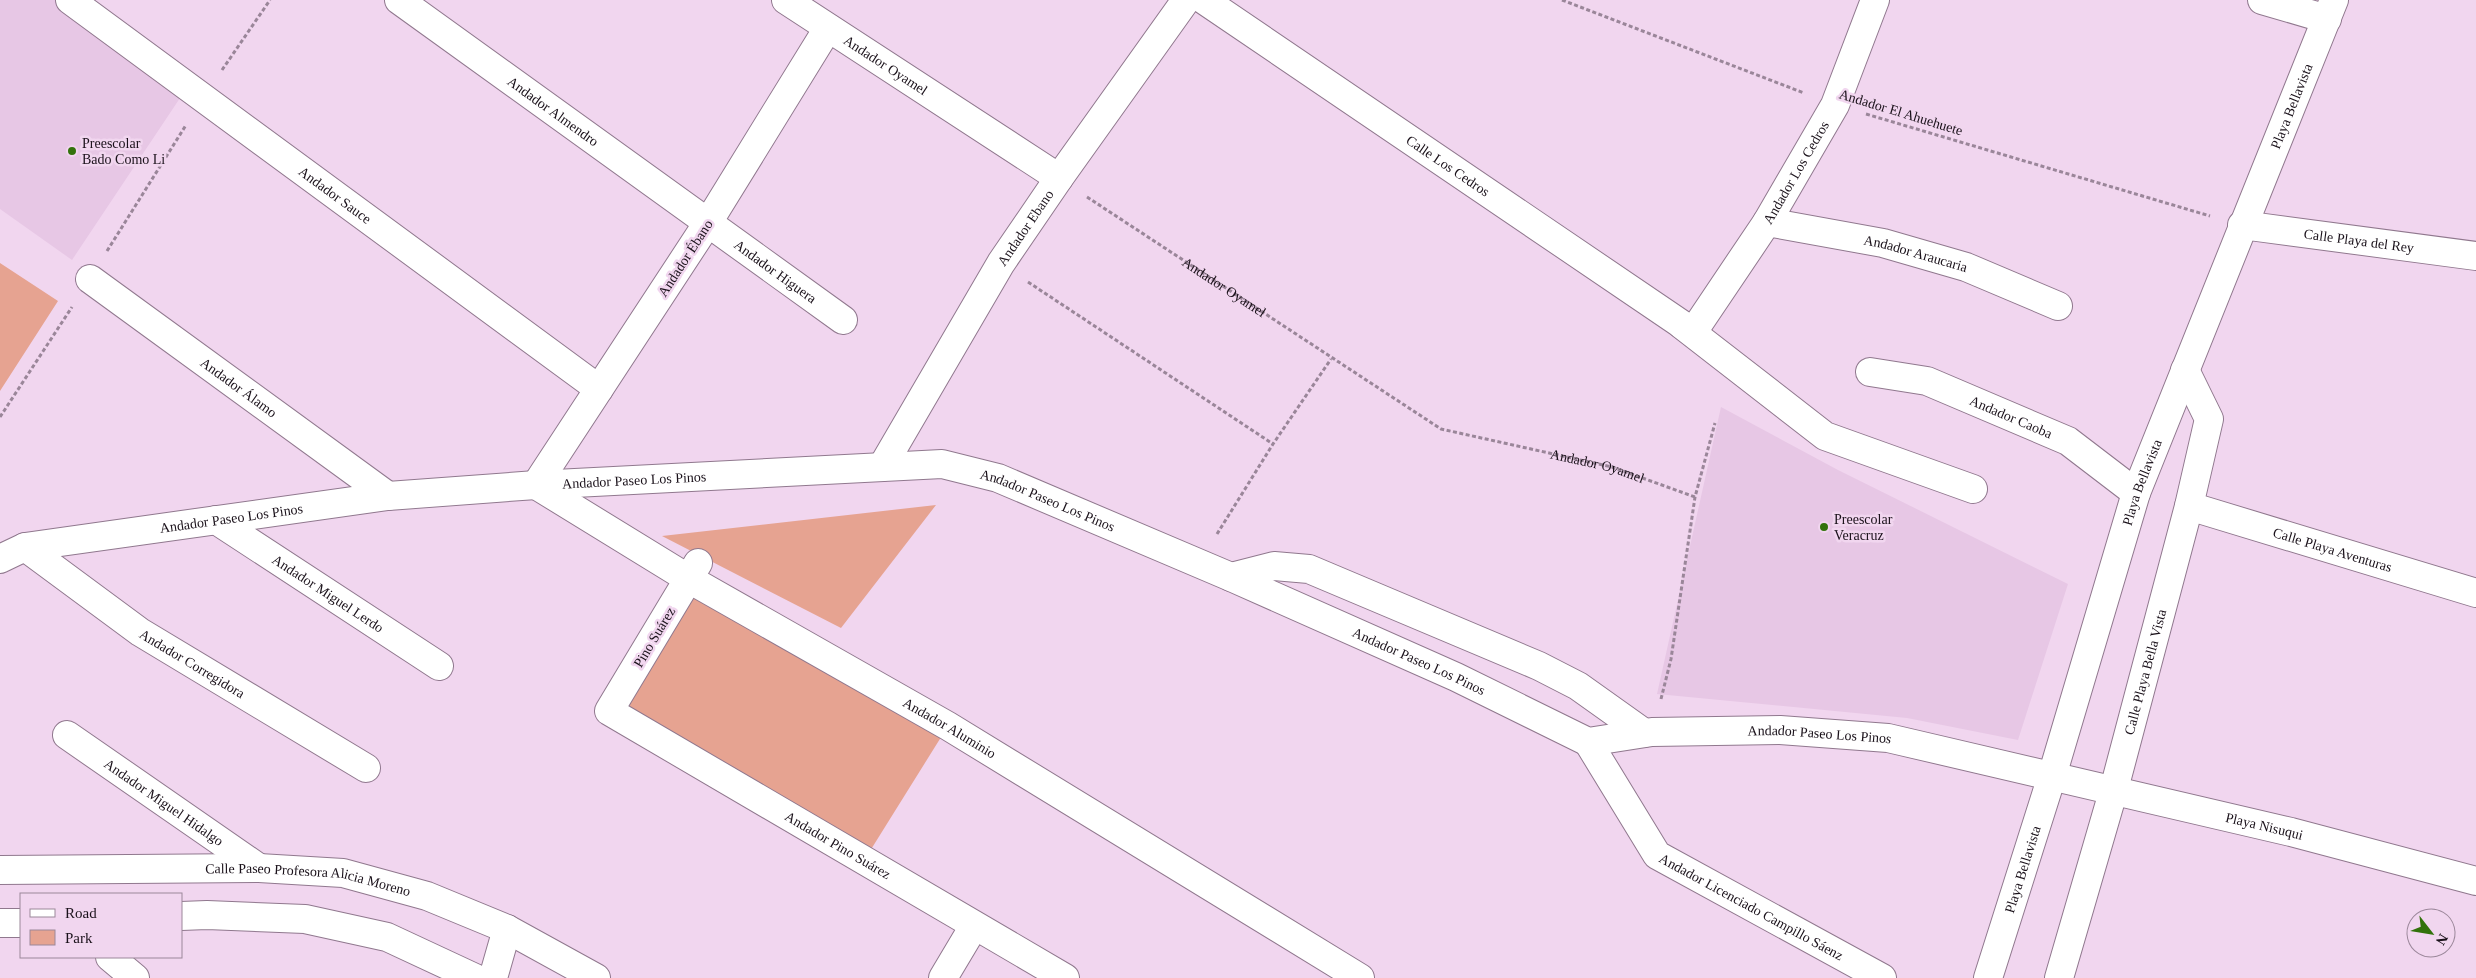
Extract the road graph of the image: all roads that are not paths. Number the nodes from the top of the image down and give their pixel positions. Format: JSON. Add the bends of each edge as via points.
{"nodes":[{"id":1,"x":70,"y":0,"type":"edge"},
{"id":2,"x":399,"y":0,"type":"edge"},
{"id":3,"x":786,"y":0,"type":"edge"},
{"id":4,"x":1186,"y":0,"type":"edge"},
{"id":5,"x":1204,"y":0,"type":"edge"},
{"id":6,"x":1875,"y":0,"type":"edge"},
{"id":7,"x":2262,"y":0,"type":"edge"},
{"id":8,"x":2330,"y":10,"type":"edge"},
{"id":9,"x":828,"y":28,"type":"junction"},
{"id":10,"x":1059,"y":178,"type":"junction"},
{"id":11,"x":709,"y":221,"type":"junction"},
{"id":12,"x":1767,"y":222,"type":"junction"},
{"id":13,"x":2242,"y":225,"type":"junction"},
{"id":14,"x":2476,"y":256,"type":"edge"},
{"id":15,"x":90,"y":279,"type":"dead end"},
{"id":16,"x":2058,"y":306,"type":"dead end"},
{"id":17,"x":843,"y":320,"type":"dead end"},
{"id":18,"x":1688,"y":329,"type":"junction"},
{"id":19,"x":2185,"y":370,"type":"junction"},
{"id":20,"x":1870,"y":372,"type":"dead end"},
{"id":21,"x":599,"y":388,"type":"junction"},
{"id":22,"x":882,"y":467,"type":"junction"},
{"id":23,"x":536,"y":485,"type":"junction"},
{"id":24,"x":1973,"y":489,"type":"dead end"},
{"id":25,"x":2136,"y":493,"type":"junction"},
{"id":26,"x":388,"y":496,"type":"junction"},
{"id":27,"x":2189,"y":506,"type":"junction"},
{"id":28,"x":216,"y":520,"type":"junction"},
{"id":29,"x":25,"y":547,"type":"junction"},
{"id":30,"x":0,"y":559,"type":"edge"},
{"id":31,"x":693,"y":571,"type":"junction"},
{"id":32,"x":1230,"y":577,"type":"junction"},
{"id":33,"x":2476,"y":593,"type":"edge"},
{"id":34,"x":439,"y":666,"type":"dead end"},
{"id":35,"x":609,"y":711,"type":"joint"},
{"id":36,"x":1648,"y":733,"type":"junction"},
{"id":37,"x":67,"y":735,"type":"dead end"},
{"id":38,"x":1588,"y":742,"type":"junction"},
{"id":39,"x":366,"y":768,"type":"dead end"},
{"id":40,"x":2052,"y":776,"type":"junction"},
{"id":41,"x":2114,"y":789,"type":"junction"},
{"id":42,"x":259,"y":868,"type":"junction"},
{"id":43,"x":0,"y":870,"type":"edge"},
{"id":44,"x":2476,"y":881,"type":"edge"},
{"id":45,"x":182,"y":916,"type":"edge"},
{"id":46,"x":0,"y":923,"type":"edge"},
{"id":47,"x":20,"y":923,"type":"edge"},
{"id":48,"x":974,"y":926,"type":"junction"},
{"id":49,"x":507,"y":929,"type":"junction"},
{"id":50,"x":111,"y":958,"type":"edge"},
{"id":51,"x":135,"y":978,"type":"edge"},
{"id":52,"x":475,"y":978,"type":"edge"},
{"id":53,"x":493,"y":978,"type":"edge"},
{"id":54,"x":596,"y":978,"type":"edge"},
{"id":55,"x":943,"y":978,"type":"edge"},
{"id":56,"x":1065,"y":978,"type":"edge"},
{"id":57,"x":1360,"y":978,"type":"edge"},
{"id":58,"x":1882,"y":978,"type":"edge"},
{"id":59,"x":1988,"y":978,"type":"edge"},
{"id":60,"x":2059,"y":978,"type":"edge"}],
"edges":[{"from":1,"to":21,"type":"street","name":"Andador Sauce"},
{"from":2,"to":11,"type":"street","name":"Andador Almendro"},
{"from":3,"to":9,"type":"street","name":"Andador Oyamel"},
{"from":4,"to":10,"type":"street","name":"Andador Ebano"},
{"from":5,"to":18,"type":"street","name":"Calle Los Cedros"},
{"from":6,"to":12,"type":"street","name":"Andador Los Cedros","via":[[1835,105]]},
{"from":7,"to":8,"type":"street"},
{"from":8,"to":13,"type":"street","name":"Playa Bellavista"},
{"from":9,"to":10,"type":"street","name":"Andador Oyamel"},
{"from":9,"to":11,"type":"street","name":"Andador Ébano"},
{"from":10,"to":22,"type":"street","name":"Andador Ebano","via":[[1001,264]]},
{"from":11,"to":17,"type":"street","name":"Andador Higuera"},
{"from":11,"to":21,"type":"street","name":"Andador Ébano"},
{"from":12,"to":16,"type":"street","name":"Andador Araucaria","via":[[1883,243],[1966,267]]},
{"from":12,"to":18,"type":"street","name":"Andador Los Cedros"},
{"from":13,"to":14,"type":"street","name":"Calle Playa del Rey"},
{"from":13,"to":19,"type":"street","name":"Playa Bellavista"},
{"from":15,"to":26,"type":"street","name":"Andador Álamo"},
{"from":18,"to":24,"type":"street","name":"Calle Los Cedros","via":[[1825,436]]},
{"from":19,"to":25,"type":"street","name":"Playa Bellavista"},
{"from":19,"to":27,"type":"street","name":"Calle Playa Bella Vista","via":[[2209,419]]},
{"from":20,"to":25,"type":"street","name":"Andador Caoba","via":[[1926,381],[2068,441]]},
{"from":21,"to":23,"type":"street","name":"Andador Ébano"},
{"from":22,"to":23,"type":"street","name":"Andador Paseo Los Pinos"},
{"from":22,"to":32,"type":"street","name":"Andador Paseo Los Pinos","via":[[942,464],[998,478]]},
{"from":23,"to":26,"type":"street","name":"Andador Paseo Los Pinos"},
{"from":23,"to":31,"type":"street","name":"Andador Aluminio"},
{"from":25,"to":40,"type":"street","name":"Playa Bellavista"},
{"from":26,"to":28,"type":"street","name":"Andador Paseo Los Pinos"},
{"from":27,"to":33,"type":"street","name":"Calle Playa Aventuras"},
{"from":27,"to":41,"type":"street","name":"Calle Playa Bella Vista"},
{"from":28,"to":29,"type":"street","name":"Andador Paseo Los Pinos"},
{"from":28,"to":34,"type":"street","name":"Andador Miguel Lerdo"},
{"from":29,"to":30,"type":"street","name":"Andador Paseo Los Pinos"},
{"from":29,"to":39,"type":"street","name":"Andador Corregidora","via":[[140,632]]},
{"from":31,"to":35,"type":"street","name":"Pino Suárez"},
{"from":31,"to":57,"type":"street","name":"Andador Aluminio"},
{"from":32,"to":36,"type":"street","via":[[1274,566],[1309,569],[1539,666],[1578,686]]},
{"from":32,"to":38,"type":"street","name":"Andador Paseo Los Pinos","via":[[1447,674]]},
{"from":35,"to":48,"type":"street","name":"Andador Pino Suárez"},
{"from":36,"to":38,"type":"street","name":"Andador Paseo Los Pinos"},
{"from":36,"to":40,"type":"street","name":"Andador Paseo Los Pinos","via":[[1780,730],[1888,738]]},
{"from":37,"to":42,"type":"street","name":"Andador Miguel Hidalgo"},
{"from":38,"to":58,"type":"street","name":"Andador Licenciado Campillo Sáenz","via":[[1657,855]]},
{"from":40,"to":41,"type":"street","name":"Playa Nisuqui"},
{"from":40,"to":59,"type":"street","name":"Playa Bellavista"},
{"from":41,"to":44,"type":"street","name":"Playa Nisuqui"},
{"from":41,"to":60,"type":"street","name":"Calle Playa Bella Vista"},
{"from":42,"to":43,"type":"street","name":"Calle Paseo Profesora Alicia Moreno"},
{"from":42,"to":49,"type":"street","name":"Calle Paseo Profesora Alicia Moreno","via":[[343,873],[427,896]]},
{"from":45,"to":52,"type":"street","via":[[305,919],[387,938]]},
{"from":46,"to":47,"type":"street"},
{"from":48,"to":55,"type":"street"},
{"from":48,"to":56,"type":"street","name":"Andador Pino Suárez"},
{"from":49,"to":53,"type":"street"},
{"from":49,"to":54,"type":"street","name":"Calle Paseo Profesora Alicia Moreno"},
{"from":50,"to":51,"type":"street"}]}
